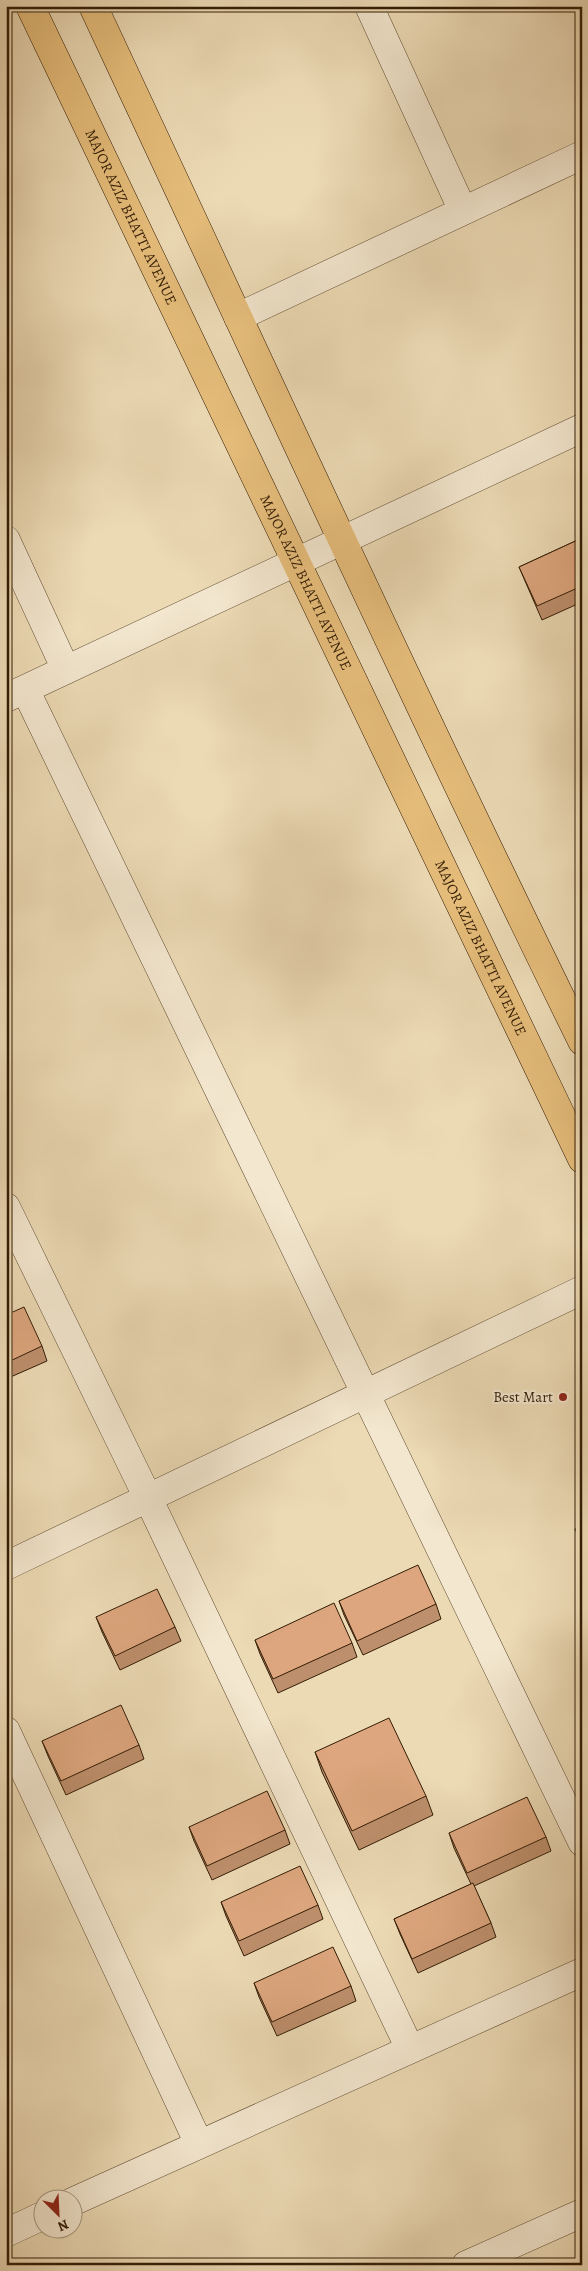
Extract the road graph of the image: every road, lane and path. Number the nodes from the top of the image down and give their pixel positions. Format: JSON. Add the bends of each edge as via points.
{"nodes":[{"id":1,"x":30,"y":6,"type":"edge"},
{"id":2,"x":93,"y":6,"type":"edge"},
{"id":3,"x":369,"y":6,"type":"edge"},
{"id":4,"x":582,"y":155,"type":"edge"},
{"id":5,"x":463,"y":211,"type":"junction"},
{"id":6,"x":238,"y":317,"type":"junction"},
{"id":7,"x":582,"y":428,"type":"edge"},
{"id":8,"x":6,"y":540,"type":"edge"},
{"id":9,"x":341,"y":540,"type":"junction"},
{"id":10,"x":296,"y":561,"type":"junction"},
{"id":11,"x":66,"y":670,"type":"junction"},
{"id":12,"x":16,"y":694,"type":"edge"},
{"id":13,"x":582,"y":1040,"type":"edge"},
{"id":14,"x":582,"y":1159,"type":"edge"},
{"id":15,"x":6,"y":1207,"type":"edge"},
{"id":16,"x":582,"y":1290,"type":"edge"},
{"id":17,"x":365,"y":1395,"type":"junction"},
{"id":18,"x":148,"y":1498,"type":"junction"},
{"id":19,"x":6,"y":1566,"type":"edge"},
{"id":20,"x":6,"y":1731,"type":"edge"},
{"id":21,"x":582,"y":1842,"type":"edge"},
{"id":22,"x":582,"y":1972,"type":"edge"},
{"id":23,"x":410,"y":2049,"type":"junction"},
{"id":24,"x":199,"y":2144,"type":"junction"},
{"id":25,"x":82,"y":2197,"type":"edge"},
{"id":26,"x":582,"y":2213,"type":"edge"},
{"id":27,"x":32,"y":2221,"type":"edge"},
{"id":28,"x":6,"y":2233,"type":"edge"},
{"id":29,"x":466,"y":2265,"type":"edge"}],
"edges":[{"from":1,"to":10,"type":"main road","name":"MAJOR AZIZ BHATTI AVENUE"},
{"from":2,"to":6,"type":"main road"},
{"from":3,"to":5,"type":"street"},
{"from":4,"to":5,"type":"street"},
{"from":5,"to":6,"type":"street"},
{"from":6,"to":9,"type":"main road"},
{"from":7,"to":9,"type":"street"},
{"from":8,"to":11,"type":"street"},
{"from":9,"to":10,"type":"street"},
{"from":9,"to":13,"type":"main road"},
{"from":10,"to":11,"type":"street"},
{"from":10,"to":14,"type":"main road","name":"MAJOR AZIZ BHATTI AVENUE"},
{"from":11,"to":12,"type":"street"},
{"from":12,"to":17,"type":"street"},
{"from":15,"to":18,"type":"street"},
{"from":16,"to":17,"type":"street"},
{"from":17,"to":18,"type":"street"},
{"from":17,"to":21,"type":"street"},
{"from":18,"to":19,"type":"street"},
{"from":18,"to":23,"type":"street"},
{"from":20,"to":24,"type":"street"},
{"from":22,"to":23,"type":"street"},
{"from":23,"to":24,"type":"street"},
{"from":24,"to":25,"type":"street"},
{"from":26,"to":29,"type":"street"},
{"from":27,"to":28,"type":"street"}]}
